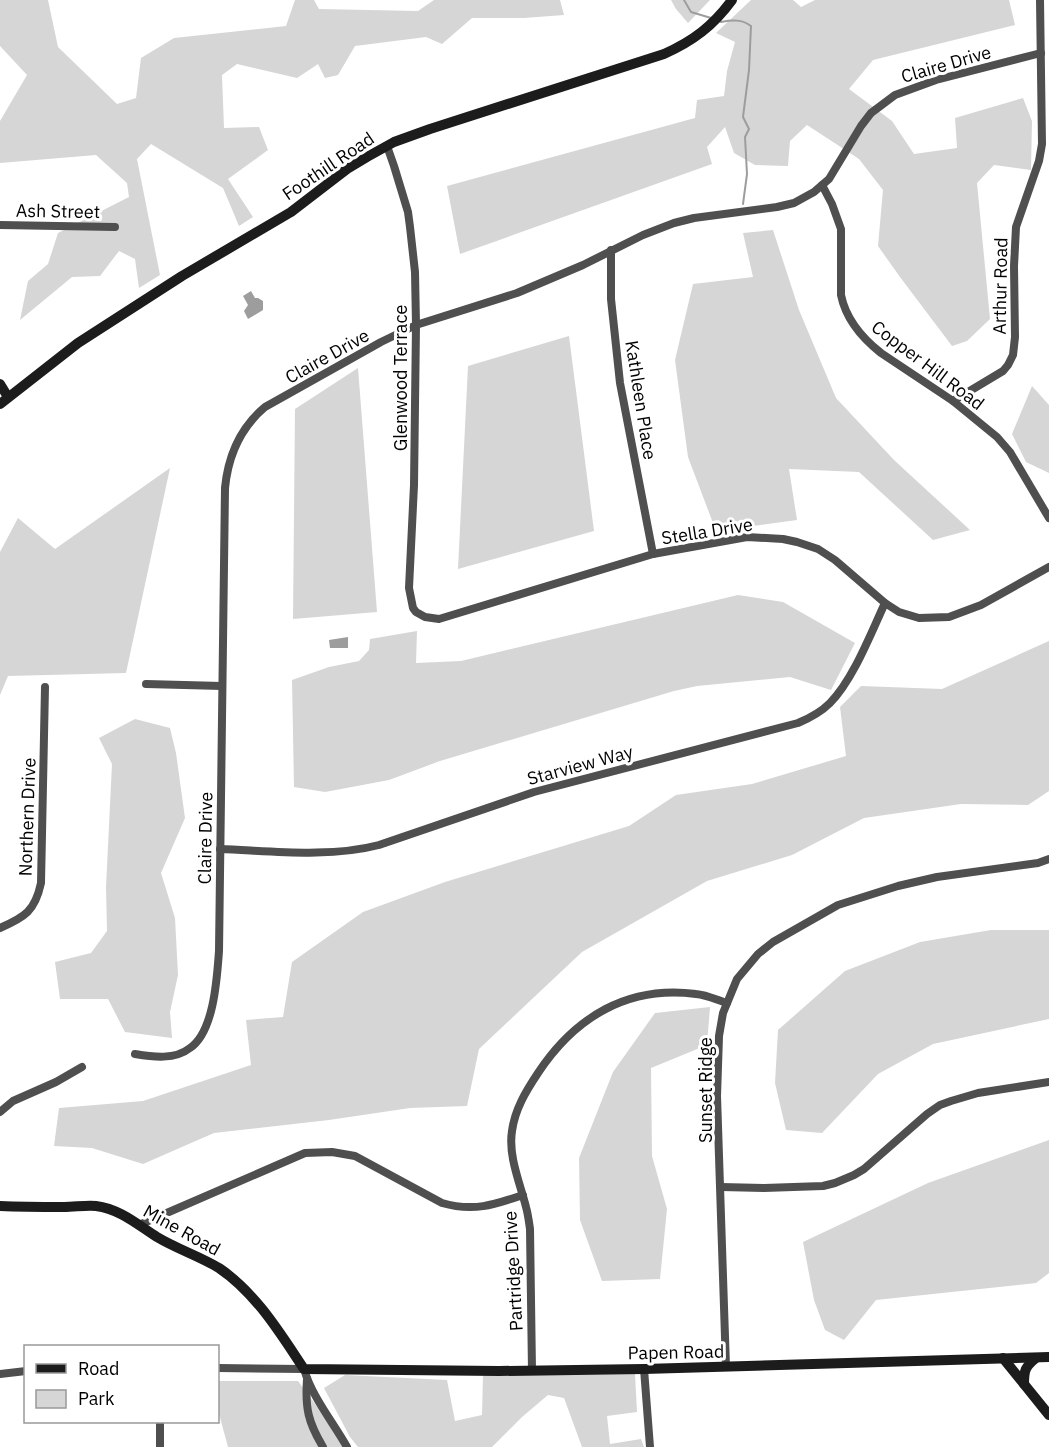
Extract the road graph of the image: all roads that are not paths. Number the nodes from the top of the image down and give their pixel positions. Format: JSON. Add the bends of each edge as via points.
{"nodes":[{"id":1,"x":732,"y":0,"type":"edge"},
{"id":2,"x":1040,"y":0,"type":"edge"},
{"id":3,"x":1041,"y":56,"type":"junction"},
{"id":4,"x":1049,"y":65,"type":"edge"},
{"id":5,"x":387,"y":146,"type":"junction"},
{"id":6,"x":822,"y":185,"type":"junction"},
{"id":7,"x":0,"y":225,"type":"edge"},
{"id":8,"x":115,"y":227,"type":"dead end"},
{"id":9,"x":611,"y":250,"type":"junction"},
{"id":10,"x":416,"y":325,"type":"junction"},
{"id":11,"x":0,"y":384,"type":"edge"},
{"id":12,"x":4,"y":400,"type":"edge"},
{"id":13,"x":953,"y":401,"type":"junction"},
{"id":14,"x":1049,"y":518,"type":"edge"},
{"id":15,"x":653,"y":554,"type":"junction"},
{"id":16,"x":1049,"y":567,"type":"edge"},
{"id":17,"x":885,"y":603,"type":"junction"},
{"id":18,"x":416,"y":612,"type":"joint"},
{"id":19,"x":146,"y":684,"type":"dead end"},
{"id":20,"x":222,"y":686,"type":"junction"},
{"id":21,"x":45,"y":687,"type":"dead end"},
{"id":22,"x":220,"y":849,"type":"junction"},
{"id":23,"x":1049,"y":859,"type":"edge"},
{"id":24,"x":0,"y":928,"type":"edge"},
{"id":25,"x":727,"y":1003,"type":"junction"},
{"id":26,"x":135,"y":1054,"type":"dead end"},
{"id":27,"x":82,"y":1066,"type":"dead end"},
{"id":28,"x":1049,"y":1082,"type":"edge"},
{"id":29,"x":0,"y":1112,"type":"edge"},
{"id":30,"x":721,"y":1187,"type":"junction"},
{"id":31,"x":523,"y":1195,"type":"junction"},
{"id":32,"x":0,"y":1206,"type":"edge"},
{"id":33,"x":139,"y":1225,"type":"junction"},
{"id":34,"x":1049,"y":1357,"type":"edge"},
{"id":35,"x":1003,"y":1358,"type":"junction"},
{"id":36,"x":1036,"y":1358,"type":"junction"},
{"id":37,"x":726,"y":1367,"type":"junction"},
{"id":38,"x":219,"y":1368,"type":"edge"},
{"id":39,"x":644,"y":1369,"type":"junction"},
{"id":40,"x":24,"y":1371,"type":"edge"},
{"id":41,"x":532,"y":1371,"type":"junction"},
{"id":42,"x":0,"y":1374,"type":"edge"},
{"id":43,"x":306,"y":1374,"type":"junction"},
{"id":44,"x":1024,"y":1384,"type":"junction"},
{"id":45,"x":1049,"y":1415,"type":"edge"},
{"id":46,"x":160,"y":1423,"type":"edge"},
{"id":47,"x":160,"y":1447,"type":"edge"},
{"id":48,"x":323,"y":1447,"type":"edge"},
{"id":49,"x":347,"y":1447,"type":"edge"},
{"id":50,"x":650,"y":1447,"type":"edge"}],
"edges":[{"from":1,"to":5,"type":"street","name":"Foothill Road","via":[[710,27],[664,54]]},
{"from":2,"to":3,"type":"street","name":"Arthur Road"},
{"from":3,"to":4,"type":"street"},
{"from":3,"to":6,"type":"street","name":"Claire Drive","via":[[936,80],[895,95],[871,113]]},
{"from":3,"to":13,"type":"street","name":"Arthur Road","via":[[1042,144],[1016,227],[1013,355],[1003,371]]},
{"from":5,"to":10,"type":"street","name":"Glenwood Terrace","via":[[411,227]]},
{"from":5,"to":12,"type":"street","name":"Foothill Road","via":[[347,169],[291,212],[78,343]]},
{"from":6,"to":9,"type":"street","name":"Claire Drive","via":[[794,203],[674,223]]},
{"from":6,"to":13,"type":"street","name":"Copper Hill Road","via":[[841,229],[842,295],[848,316],[871,346]]},
{"from":7,"to":8,"type":"street","name":"Ash Street"},
{"from":9,"to":10,"type":"street","name":"Claire Drive","via":[[517,293]]},
{"from":9,"to":15,"type":"street","name":"Kathleen Place","via":[[611,299],[620,383]]},
{"from":10,"to":18,"type":"street","name":"Glenwood Terrace","via":[[409,588]]},
{"from":10,"to":20,"type":"street","name":"Claire Drive","via":[[265,407],[241,435],[225,488]]},
{"from":11,"to":12,"type":"street"},
{"from":13,"to":14,"type":"street","name":"Copper Hill Road","via":[[1010,452]]},
{"from":15,"to":17,"type":"street","name":"Stella Drive","via":[[747,537],[783,539],[818,549]]},
{"from":15,"to":18,"type":"street","name":"Stella Drive","via":[[439,619]]},
{"from":16,"to":17,"type":"street","name":"Stella Drive","via":[[981,605],[949,617],[919,618]]},
{"from":17,"to":22,"type":"street","name":"Starview Way","via":[[837,696],[812,717],[798,723],[534,792],[360,850]]},
{"from":19,"to":20,"type":"street"},
{"from":20,"to":22,"type":"street","name":"Claire Drive"},
{"from":21,"to":24,"type":"street","name":"Northern Drive","via":[[38,897],[27,913]]},
{"from":22,"to":26,"type":"street","name":"Claire Drive","via":[[217,981],[203,1031],[199,1040],[184,1052],[161,1057]]},
{"from":23,"to":25,"type":"street","name":"Sunset Ridge","via":[[937,877],[838,905],[758,954],[737,979]]},
{"from":25,"to":30,"type":"street","name":"Sunset Ridge","via":[[719,1036],[717,1096]]},
{"from":25,"to":31,"type":"street","name":"Partridge Drive","via":[[695,994],[649,994],[606,1007],[580,1026],[547,1060],[518,1109],[511,1153]]},
{"from":27,"to":29,"type":"street","via":[[56,1083],[13,1101]]},
{"from":28,"to":30,"type":"street","via":[[978,1093],[940,1106],[864,1169],[836,1183]]},
{"from":30,"to":37,"type":"street","name":"Sunset Ridge"},
{"from":31,"to":33,"type":"street","via":[[485,1207],[451,1206],[355,1156],[332,1152],[305,1154]]},
{"from":31,"to":41,"type":"street","name":"Partridge Drive","via":[[530,1229]]},
{"from":32,"to":33,"type":"street","name":"Mine Road","via":[[96,1206]]},
{"from":33,"to":43,"type":"street","name":"Mine Road","via":[[216,1266],[244,1289],[274,1324]]},
{"from":34,"to":36,"type":"street","name":"Papen Road"},
{"from":35,"to":36,"type":"street","name":"Papen Road"},
{"from":35,"to":37,"type":"street","name":"Papen Road"},
{"from":35,"to":44,"type":"street"},
{"from":36,"to":44,"type":"street","via":[[1027,1366]]},
{"from":37,"to":39,"type":"street","name":"Papen Road"},
{"from":38,"to":43,"type":"street"},
{"from":39,"to":41,"type":"street","name":"Papen Road"},
{"from":39,"to":50,"type":"street"},
{"from":40,"to":42,"type":"street"},
{"from":41,"to":43,"type":"street","name":"Papen Road"},
{"from":43,"to":48,"type":"street","via":[[306,1405]]},
{"from":43,"to":49,"type":"street"},
{"from":44,"to":45,"type":"street"},
{"from":46,"to":47,"type":"street"}]}
